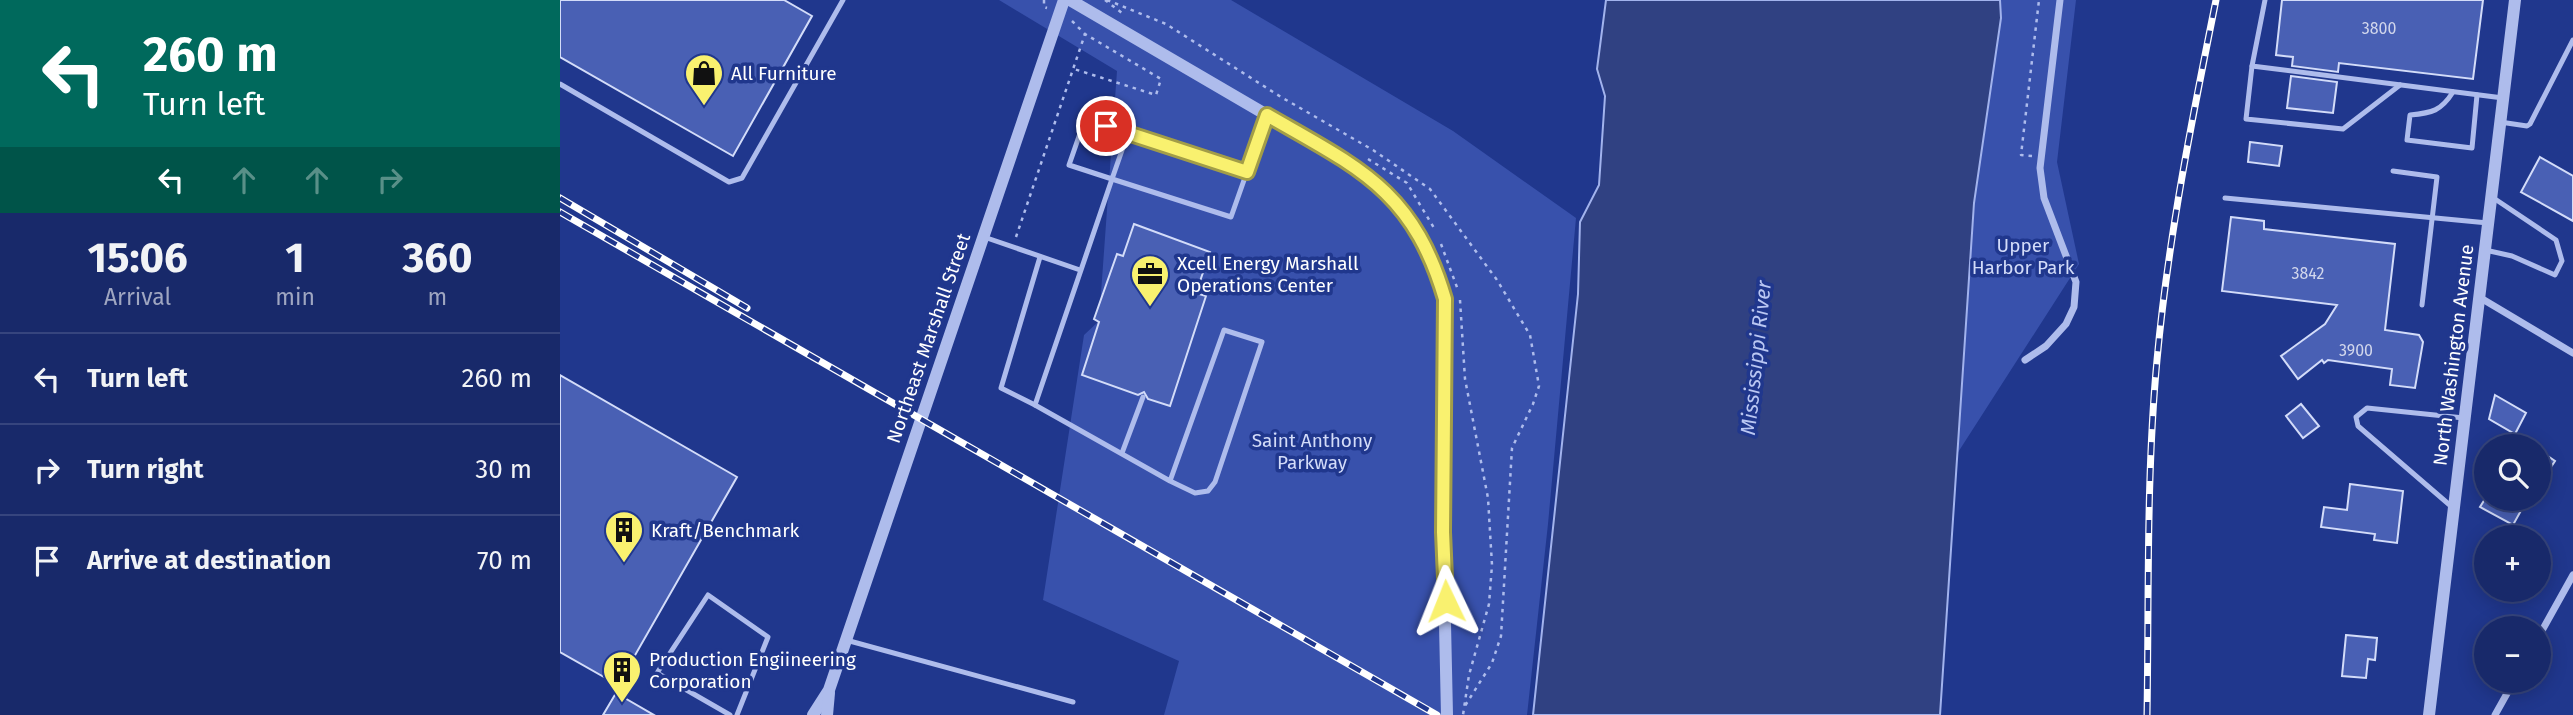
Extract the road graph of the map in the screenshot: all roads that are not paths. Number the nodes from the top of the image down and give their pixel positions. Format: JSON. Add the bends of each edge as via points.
{"nodes":[{"id":1,"x":844,"y":0,"type":"edge"},
{"id":2,"x":1065,"y":0,"type":"edge"},
{"id":3,"x":1070,"y":0,"type":"edge"},
{"id":4,"x":2060,"y":0,"type":"edge"},
{"id":5,"x":2265,"y":0,"type":"edge"},
{"id":6,"x":2515,"y":0,"type":"edge"},
{"id":7,"x":2573,"y":40,"type":"edge"},
{"id":8,"x":2252,"y":66,"type":"junction"},
{"id":9,"x":560,"y":84,"type":"edge"},
{"id":10,"x":2400,"y":85,"type":"junction"},
{"id":11,"x":2453,"y":92,"type":"junction"},
{"id":12,"x":2477,"y":95,"type":"junction"},
{"id":13,"x":2503,"y":99,"type":"junction"},
{"id":14,"x":1267,"y":115,"type":"junction"},
{"id":15,"x":2500,"y":122,"type":"junction"},
{"id":16,"x":1128,"y":133,"type":"junction"},
{"id":17,"x":2393,"y":170,"type":"dead end"},
{"id":18,"x":1247,"y":172,"type":"junction"},
{"id":19,"x":1112,"y":179,"type":"junction"},
{"id":20,"x":2491,"y":197,"type":"junction"},
{"id":21,"x":2225,"y":198,"type":"dead end"},
{"id":22,"x":2432,"y":218,"type":"junction"},
{"id":23,"x":2488,"y":223,"type":"junction"},
{"id":24,"x":983,"y":237,"type":"junction"},
{"id":25,"x":2485,"y":250,"type":"junction"},
{"id":26,"x":1040,"y":257,"type":"junction"},
{"id":27,"x":1080,"y":270,"type":"junction"},
{"id":28,"x":2479,"y":297,"type":"junction"},
{"id":29,"x":2422,"y":305,"type":"dead end"},
{"id":30,"x":2573,"y":353,"type":"edge"},
{"id":31,"x":2025,"y":360,"type":"dead end"},
{"id":32,"x":1143,"y":397,"type":"dead end"},
{"id":33,"x":1035,"y":405,"type":"junction"},
{"id":34,"x":2466,"y":418,"type":"junction"},
{"id":35,"x":1122,"y":453,"type":"junction"},
{"id":36,"x":1170,"y":481,"type":"junction"},
{"id":37,"x":2455,"y":508,"type":"junction"},
{"id":38,"x":2573,"y":575,"type":"edge"},
{"id":39,"x":2550,"y":616,"type":"edge"},
{"id":40,"x":846,"y":640,"type":"junction"},
{"id":41,"x":829,"y":690,"type":"junction"},
{"id":42,"x":2507,"y":693,"type":"edge"},
{"id":43,"x":1073,"y":702,"type":"dead end"},
{"id":44,"x":730,"y":715,"type":"edge"},
{"id":45,"x":737,"y":715,"type":"edge"},
{"id":46,"x":813,"y":715,"type":"edge"},
{"id":47,"x":827,"y":715,"type":"edge"},
{"id":48,"x":1447,"y":715,"type":"edge"},
{"id":49,"x":2429,"y":715,"type":"edge"},
{"id":50,"x":2495,"y":715,"type":"edge"}],
"edges":[{"from":1,"to":9,"type":"lane","via":[[742,178],[729,182]]},
{"from":2,"to":24,"type":"street","name":"Northeast Marshall Street"},
{"from":3,"to":14,"type":"street"},
{"from":4,"to":31,"type":"street","via":[[2040,176],[2043,198],[2076,282],[2074,307],[2059,332]]},
{"from":5,"to":8,"type":"lane"},
{"from":6,"to":13,"type":"street","name":"North Washington Avenue"},
{"from":7,"to":15,"type":"lane","via":[[2530,124]]},
{"from":8,"to":10,"type":"lane"},
{"from":8,"to":10,"type":"lane","via":[[2246,119],[2343,129]]},
{"from":10,"to":11,"type":"lane"},
{"from":11,"to":12,"type":"lane"},
{"from":11,"to":12,"type":"lane","via":[[2443,108],[2410,115],[2407,141],[2472,148]]},
{"from":12,"to":13,"type":"lane"},
{"from":13,"to":15,"type":"street","name":"North Washington Avenue"},
{"from":14,"to":18,"type":"lane"},
{"from":14,"to":48,"type":"street","via":[[1356,167],[1401,207],[1423,238],[1445,299]]},
{"from":15,"to":20,"type":"street","name":"North Washington Avenue"},
{"from":16,"to":18,"type":"lane"},
{"from":16,"to":19,"type":"lane"},
{"from":16,"to":19,"type":"lane","via":[[1085,119],[1069,165]]},
{"from":17,"to":22,"type":"lane","via":[[2437,177]]},
{"from":18,"to":19,"type":"lane","via":[[1231,217]]},
{"from":19,"to":27,"type":"lane"},
{"from":20,"to":23,"type":"street","name":"North Washington Avenue"},
{"from":20,"to":25,"type":"lane","via":[[2556,240],[2562,261],[2555,275]]},
{"from":21,"to":22,"type":"lane"},
{"from":22,"to":23,"type":"lane"},
{"from":22,"to":29,"type":"lane"},
{"from":23,"to":25,"type":"street","name":"North Washington Avenue"},
{"from":24,"to":26,"type":"lane"},
{"from":24,"to":40,"type":"street","name":"Northeast Marshall Street"},
{"from":25,"to":28,"type":"street","name":"North Washington Avenue"},
{"from":26,"to":27,"type":"lane"},
{"from":26,"to":33,"type":"lane","via":[[1001,388]]},
{"from":27,"to":33,"type":"lane"},
{"from":28,"to":30,"type":"street"},
{"from":28,"to":34,"type":"street","name":"North Washington Avenue"},
{"from":32,"to":35,"type":"lane"},
{"from":33,"to":35,"type":"lane"},
{"from":34,"to":37,"type":"street","name":"North Washington Avenue"},
{"from":34,"to":37,"type":"lane","via":[[2367,408],[2356,417],[2358,426]]},
{"from":35,"to":36,"type":"lane"},
{"from":36,"to":36,"type":"lane","via":[[1195,493],[1208,491],[1215,482],[1262,342],[1224,330]]},
{"from":37,"to":49,"type":"street","name":"North Washington Avenue"},
{"from":38,"to":39,"type":"street"},
{"from":40,"to":41,"type":"street","name":"Northeast Marshall Street"},
{"from":40,"to":43,"type":"lane"},
{"from":41,"to":46,"type":"street"},
{"from":41,"to":47,"type":"street"},
{"from":42,"to":50,"type":"street"},
{"from":44,"to":45,"type":"lane","via":[[657,673],[708,594],[768,637]]}]}
